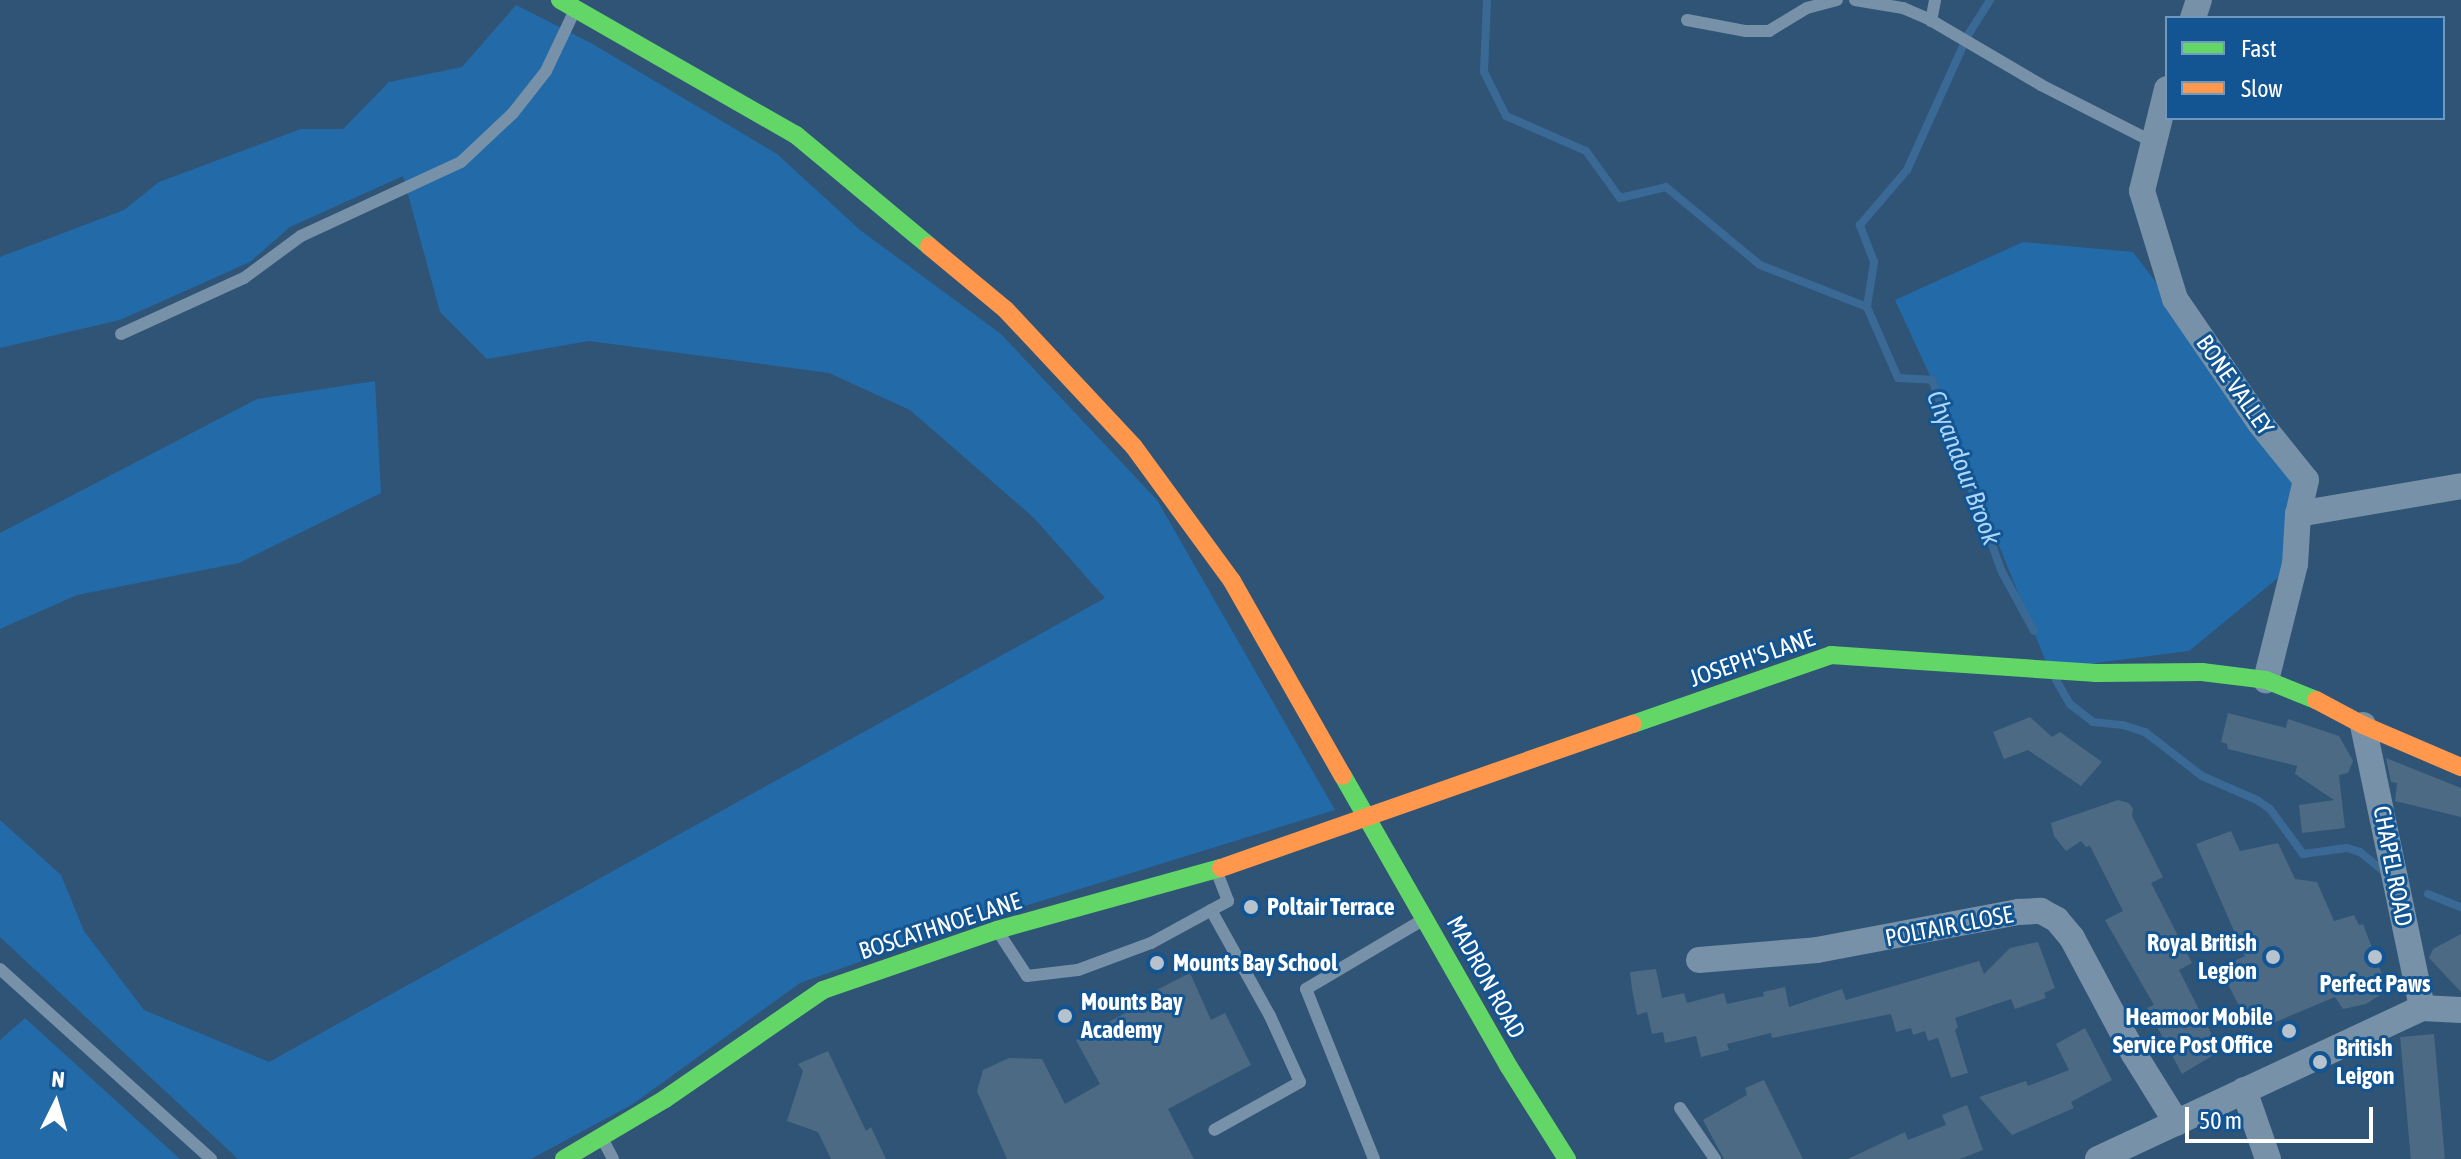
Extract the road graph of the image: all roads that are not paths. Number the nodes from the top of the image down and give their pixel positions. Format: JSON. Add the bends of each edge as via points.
{"nodes":[{"id":1,"x":1837,"y":0,"type":"edge"},
{"id":2,"x":1855,"y":0,"type":"edge"},
{"id":3,"x":1935,"y":0,"type":"edge"},
{"id":4,"x":568,"y":5,"type":"edge"},
{"id":5,"x":1687,"y":20,"type":"dead end"},
{"id":6,"x":1931,"y":21,"type":"junction"},
{"id":7,"x":2165,"y":97,"type":"edge"},
{"id":8,"x":2153,"y":142,"type":"junction"},
{"id":9,"x":121,"y":334,"type":"dead end"},
{"id":10,"x":2461,"y":486,"type":"edge"},
{"id":11,"x":2298,"y":514,"type":"junction"},
{"id":12,"x":2266,"y":680,"type":"junction"},
{"id":13,"x":2363,"y":725,"type":"junction"},
{"id":14,"x":2461,"y":767,"type":"edge"},
{"id":15,"x":1367,"y":816,"type":"junction"},
{"id":16,"x":1216,"y":870,"type":"junction"},
{"id":17,"x":1211,"y":910,"type":"junction"},
{"id":18,"x":1426,"y":919,"type":"junction"},
{"id":19,"x":997,"y":930,"type":"junction"},
{"id":20,"x":1699,"y":960,"type":"dead end"},
{"id":21,"x":0,"y":969,"type":"edge"},
{"id":22,"x":2422,"y":1008,"type":"junction"},
{"id":23,"x":2461,"y":1010,"type":"edge"},
{"id":24,"x":2244,"y":1090,"type":"junction"},
{"id":25,"x":1680,"y":1108,"type":"dead end"},
{"id":26,"x":2177,"y":1123,"type":"junction"},
{"id":27,"x":1214,"y":1130,"type":"dead end"},
{"id":28,"x":602,"y":1137,"type":"junction"},
{"id":29,"x":211,"y":1159,"type":"edge"},
{"id":30,"x":564,"y":1159,"type":"edge"},
{"id":31,"x":613,"y":1159,"type":"edge"},
{"id":32,"x":1374,"y":1159,"type":"edge"},
{"id":33,"x":1567,"y":1159,"type":"edge"},
{"id":34,"x":1715,"y":1159,"type":"edge"},
{"id":35,"x":2098,"y":1159,"type":"edge"},
{"id":36,"x":2268,"y":1159,"type":"edge"}],
"edges":[{"from":1,"to":5,"type":"lane","via":[[1807,8],[1769,31]]},
{"from":2,"to":6,"type":"lane","via":[[1903,8]]},
{"from":3,"to":6,"type":"lane"},
{"from":4,"to":9,"type":"lane","via":[[546,71],[513,113],[461,162],[301,236],[244,278]]},
{"from":4,"to":15,"type":"street","name":"MADRON ROAD","via":[[796,135],[1006,310],[1134,447],[1232,581]]},
{"from":6,"to":8,"type":"lane"},
{"from":7,"to":8,"type":"street","name":"BONE VALLEY"},
{"from":8,"to":11,"type":"street","name":"BONE VALLEY","via":[[2142,191],[2175,299],[2306,480]]},
{"from":10,"to":11,"type":"street"},
{"from":11,"to":12,"type":"street","name":"BONE VALLEY","via":[[2295,564]]},
{"from":12,"to":13,"type":"street","name":"JOSEPH'S LANE"},
{"from":12,"to":15,"type":"street","name":"JOSEPH'S LANE","via":[[2202,672],[2096,673],[1831,655]]},
{"from":13,"to":14,"type":"street","name":"JOSEPH'S LANE"},
{"from":13,"to":22,"type":"street","name":"CHAPEL ROAD"},
{"from":15,"to":16,"type":"street","name":"BOSCATHNOE LANE"},
{"from":15,"to":18,"type":"street","name":"MADRON ROAD"},
{"from":16,"to":17,"type":"lane","via":[[1228,901]]},
{"from":16,"to":19,"type":"street","name":"BOSCATHNOE LANE"},
{"from":17,"to":19,"type":"lane","via":[[1151,943],[1078,970],[1027,976]]},
{"from":17,"to":27,"type":"lane","via":[[1300,1082]]},
{"from":18,"to":32,"type":"lane","via":[[1306,989]]},
{"from":18,"to":33,"type":"street","name":"MADRON ROAD"},
{"from":19,"to":28,"type":"street","name":"BOSCATHNOE LANE","via":[[823,990]]},
{"from":20,"to":26,"type":"street","name":"POLTAIR CLOSE","via":[[1817,950],[2041,911],[2072,938]]},
{"from":21,"to":29,"type":"lane"},
{"from":22,"to":23,"type":"street"},
{"from":22,"to":24,"type":"street"},
{"from":24,"to":26,"type":"street"},
{"from":24,"to":36,"type":"street"},
{"from":25,"to":34,"type":"lane"},
{"from":26,"to":35,"type":"street"},
{"from":28,"to":30,"type":"street","name":"BOSCATHNOE LANE"},
{"from":28,"to":31,"type":"lane"}]}
